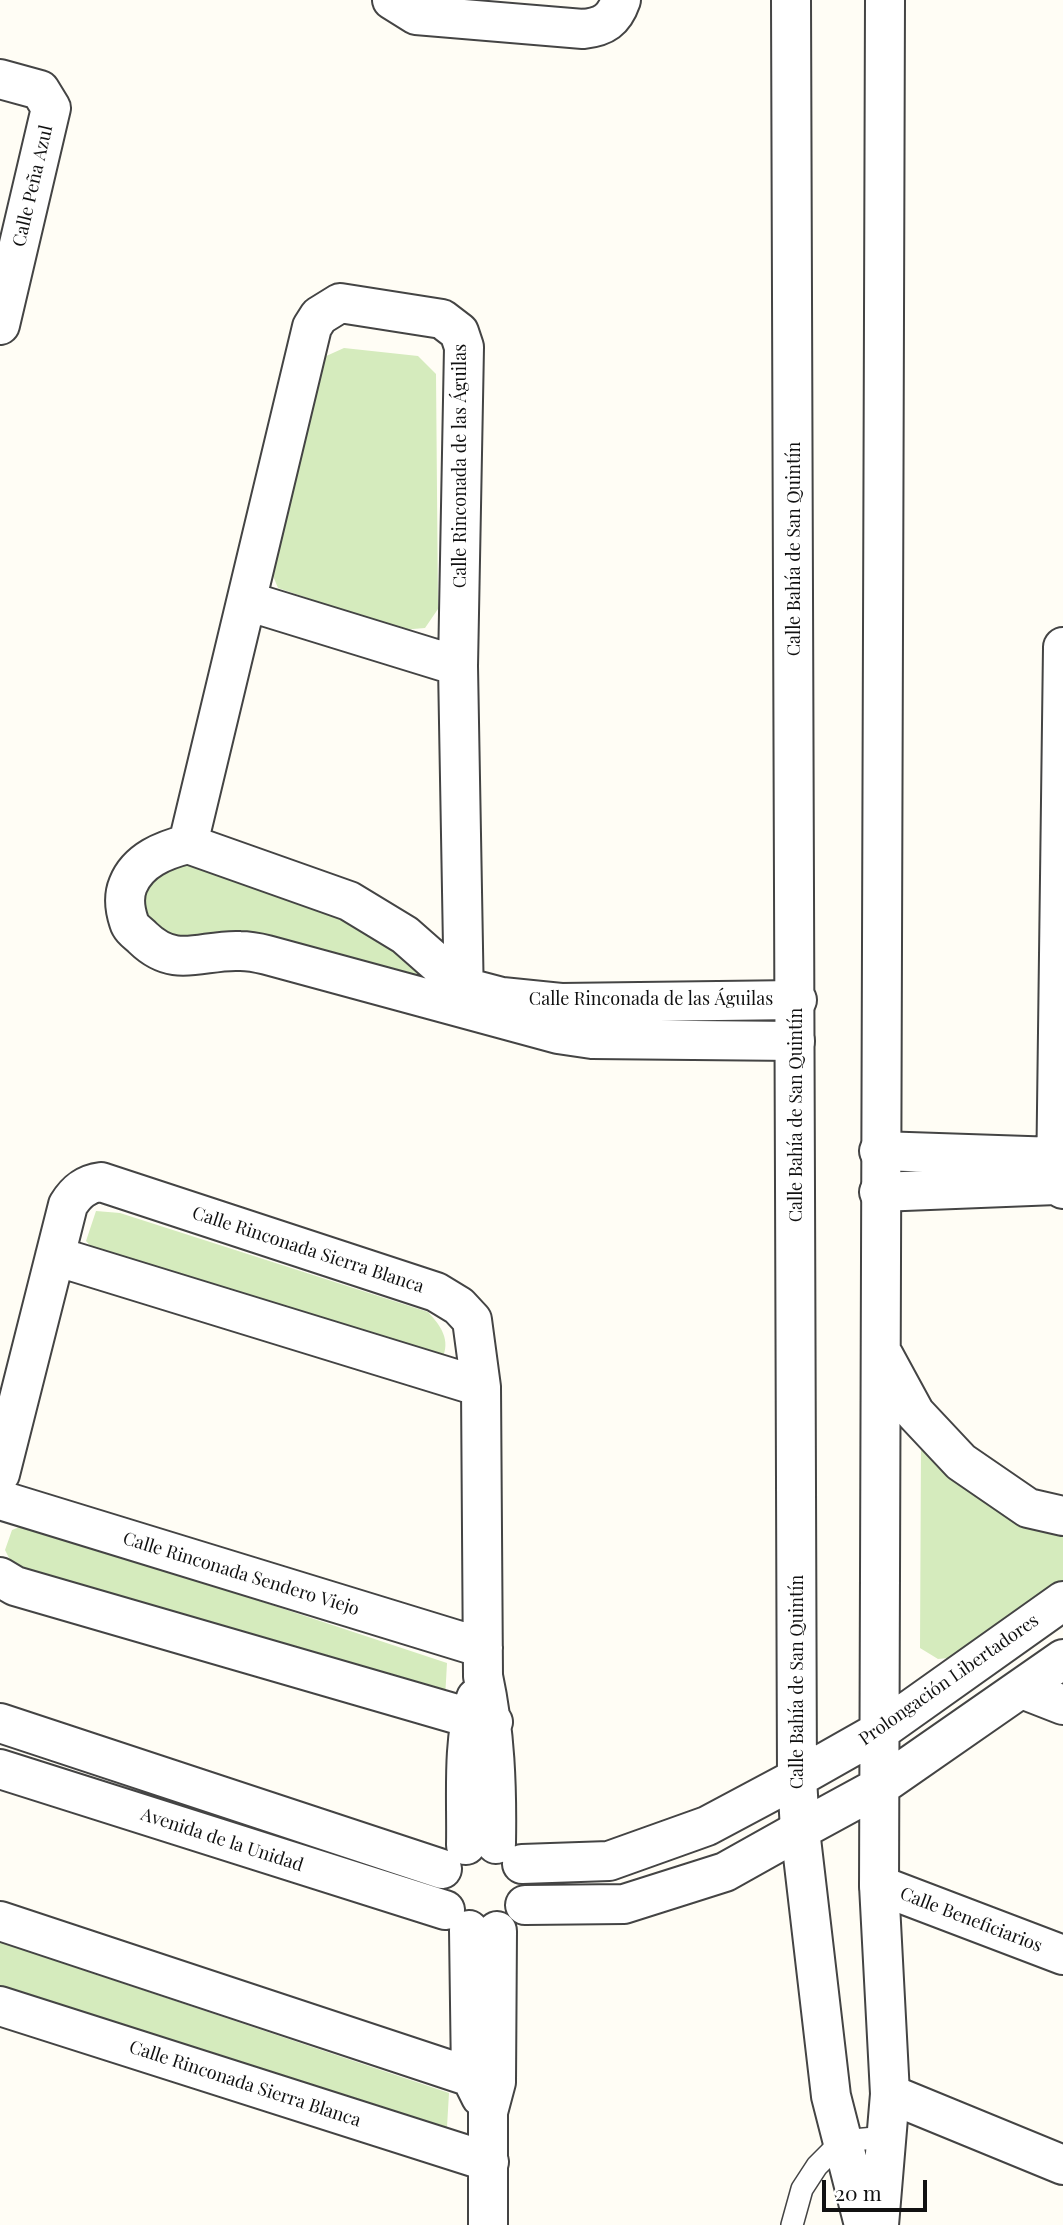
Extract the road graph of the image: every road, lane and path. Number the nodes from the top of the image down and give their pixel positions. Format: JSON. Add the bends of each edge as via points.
{"nodes":[{"id":1,"x":392,"y":0,"type":"edge"},
{"id":2,"x":621,"y":0,"type":"edge"},
{"id":3,"x":791,"y":0,"type":"edge"},
{"id":4,"x":885,"y":0,"type":"edge"},
{"id":5,"x":0,"y":79,"type":"edge"},
{"id":6,"x":0,"y":325,"type":"edge"},
{"id":7,"x":247,"y":601,"type":"junction"},
{"id":8,"x":1063,"y":647,"type":"edge"},
{"id":9,"x":458,"y":666,"type":"junction"},
{"id":10,"x":188,"y":844,"type":"junction"},
{"id":11,"x":464,"y":999,"type":"junction"},
{"id":12,"x":797,"y":1000,"type":"junction"},
{"id":13,"x":795,"y":1041,"type":"junction"},
{"id":14,"x":880,"y":1151,"type":"junction"},
{"id":15,"x":1059,"y":1177,"type":"edge"},
{"id":16,"x":879,"y":1192,"type":"junction"},
{"id":17,"x":55,"y":1256,"type":"junction"},
{"id":18,"x":881,"y":1350,"type":"junction"},
{"id":19,"x":481,"y":1387,"type":"junction"},
{"id":20,"x":0,"y":1474,"type":"edge"},
{"id":21,"x":0,"y":1500,"type":"edge"},
{"id":22,"x":1063,"y":1516,"type":"edge"},
{"id":23,"x":0,"y":1577,"type":"edge"},
{"id":24,"x":1063,"y":1601,"type":"edge"},
{"id":25,"x":1063,"y":1659,"type":"edge"},
{"id":26,"x":483,"y":1662,"type":"junction"},
{"id":27,"x":1022,"y":1689,"type":"junction"},
{"id":28,"x":1063,"y":1705,"type":"edge"},
{"id":29,"x":481,"y":1720,"type":"junction"},
{"id":30,"x":0,"y":1723,"type":"edge"},
{"id":31,"x":880,"y":1731,"type":"junction"},
{"id":32,"x":0,"y":1769,"type":"edge"},
{"id":33,"x":797,"y":1778,"type":"junction"},
{"id":34,"x":879,"y":1787,"type":"junction"},
{"id":35,"x":800,"y":1830,"type":"junction"},
{"id":36,"x":482,"y":1856,"type":"junction"},
{"id":37,"x":879,"y":1885,"type":"junction"},
{"id":38,"x":525,"y":1905,"type":"junction"},
{"id":39,"x":0,"y":1921,"type":"edge"},
{"id":40,"x":470,"y":1924,"type":"junction"},
{"id":41,"x":1063,"y":1955,"type":"edge"},
{"id":42,"x":0,"y":2006,"type":"edge"},
{"id":43,"x":485,"y":2090,"type":"junction"},
{"id":44,"x":890,"y":2094,"type":"junction"},
{"id":45,"x":886,"y":2137,"type":"junction"},
{"id":46,"x":842,"y":2141,"type":"junction"},
{"id":47,"x":489,"y":2162,"type":"junction"},
{"id":48,"x":1063,"y":2165,"type":"edge"},
{"id":49,"x":488,"y":2225,"type":"edge"},
{"id":50,"x":792,"y":2225,"type":"edge"},
{"id":51,"x":864,"y":2225,"type":"edge"},
{"id":52,"x":879,"y":2225,"type":"edge"}],
"edges":[{"from":1,"to":2,"type":"street","via":[[416,15],[583,29],[611,20]]},
{"from":3,"to":12,"type":"street","name":"Calle Bahía de San Quintín"},
{"from":4,"to":14,"type":"street"},
{"from":5,"to":6,"type":"street","name":"Calle Peña Azul","via":[[40,90],[51,108]]},
{"from":7,"to":9,"type":"street"},
{"from":7,"to":9,"type":"street","name":"Calle Rinconada de las Águilas","via":[[312,327],[319,316],[340,303],[442,319],[459,332],[464,347]]},
{"from":7,"to":10,"type":"street","name":"Calle Rinconada de las Águilas"},
{"from":8,"to":15,"type":"street"},
{"from":9,"to":11,"type":"street","name":"Calle Rinconada de las Águilas"},
{"from":10,"to":11,"type":"street","name":"Calle Rinconada de las Águilas","via":[[349,901],[405,935]]},
{"from":10,"to":11,"type":"street","name":"Calle Rinconada de las Águilas","via":[[167,849],[146,862],[125,891],[130,927],[155,950],[196,957],[240,951],[267,955]]},
{"from":11,"to":12,"type":"street","name":"Calle Rinconada de las Águilas","via":[[502,997],[561,1003]]},
{"from":11,"to":13,"type":"street","name":"Calle Rinconada de las Águilas","via":[[526,1027],[592,1039]]},
{"from":12,"to":13,"type":"street","name":"Calle Bahía de San Quintín"},
{"from":13,"to":33,"type":"street","name":"Calle Bahía de San Quintín"},
{"from":14,"to":15,"type":"street"},
{"from":14,"to":16,"type":"street"},
{"from":15,"to":16,"type":"street"},
{"from":16,"to":18,"type":"street"},
{"from":17,"to":19,"type":"street"},
{"from":17,"to":19,"type":"street","name":"Calle Rinconada Sierra Blanca","via":[[73,1196],[101,1182],[448,1298],[472,1320]]},
{"from":17,"to":20,"type":"street","name":"Calle Rinconada Sierra Blanca"},
{"from":18,"to":22,"type":"street","via":[[915,1413],[961,1462],[1028,1508]]},
{"from":18,"to":31,"type":"street"},
{"from":19,"to":26,"type":"street","name":"Calle Rinconada Sierra Blanca"},
{"from":21,"to":26,"type":"street","name":"Calle Rinconada Sendero Viejo"},
{"from":23,"to":29,"type":"street","via":[[15,1586]]},
{"from":24,"to":31,"type":"street","name":"Prolongación Libertadores"},
{"from":25,"to":27,"type":"street"},
{"from":26,"to":29,"type":"street","name":"Calle Rinconada Sierra Blanca"},
{"from":27,"to":28,"type":"street"},
{"from":27,"to":34,"type":"street"},
{"from":29,"to":36,"type":"street","name":"Calle Rinconada Sierra Blanca"},
{"from":30,"to":36,"type":"street"},
{"from":31,"to":33,"type":"street","name":"Prolongación Libertadores"},
{"from":31,"to":34,"type":"street"},
{"from":32,"to":40,"type":"street","name":"Avenida de la Unidad"},
{"from":33,"to":35,"type":"street","name":"Calle Bahía de San Quintín"},
{"from":33,"to":36,"type":"street","via":[[706,1826],[609,1861]]},
{"from":34,"to":35,"type":"street"},
{"from":34,"to":37,"type":"street"},
{"from":35,"to":38,"type":"street","via":[[725,1872],[624,1904]]},
{"from":35,"to":46,"type":"street","name":"Calle Bahía de San Quintín","via":[[831,2096]]},
{"from":36,"to":38,"type":"street","via":[[527,1877]]},
{"from":36,"to":40,"type":"street","via":[[439,1897]]},
{"from":37,"to":41,"type":"street","name":"Calle Beneficiarios"},
{"from":37,"to":44,"type":"street"},
{"from":38,"to":40,"type":"street","via":[[518,1916]]},
{"from":39,"to":43,"type":"street"},
{"from":40,"to":43,"type":"street"},
{"from":42,"to":47,"type":"street","name":"Calle Rinconada Sierra Blanca"},
{"from":43,"to":47,"type":"street"},
{"from":44,"to":45,"type":"street"},
{"from":44,"to":48,"type":"street"},
{"from":45,"to":46,"type":"lane"},
{"from":45,"to":52,"type":"street"},
{"from":46,"to":50,"type":"lane","via":[[802,2189]]},
{"from":46,"to":51,"type":"street","name":"Calle Bahía de San Quintín"},
{"from":47,"to":49,"type":"street"}]}
